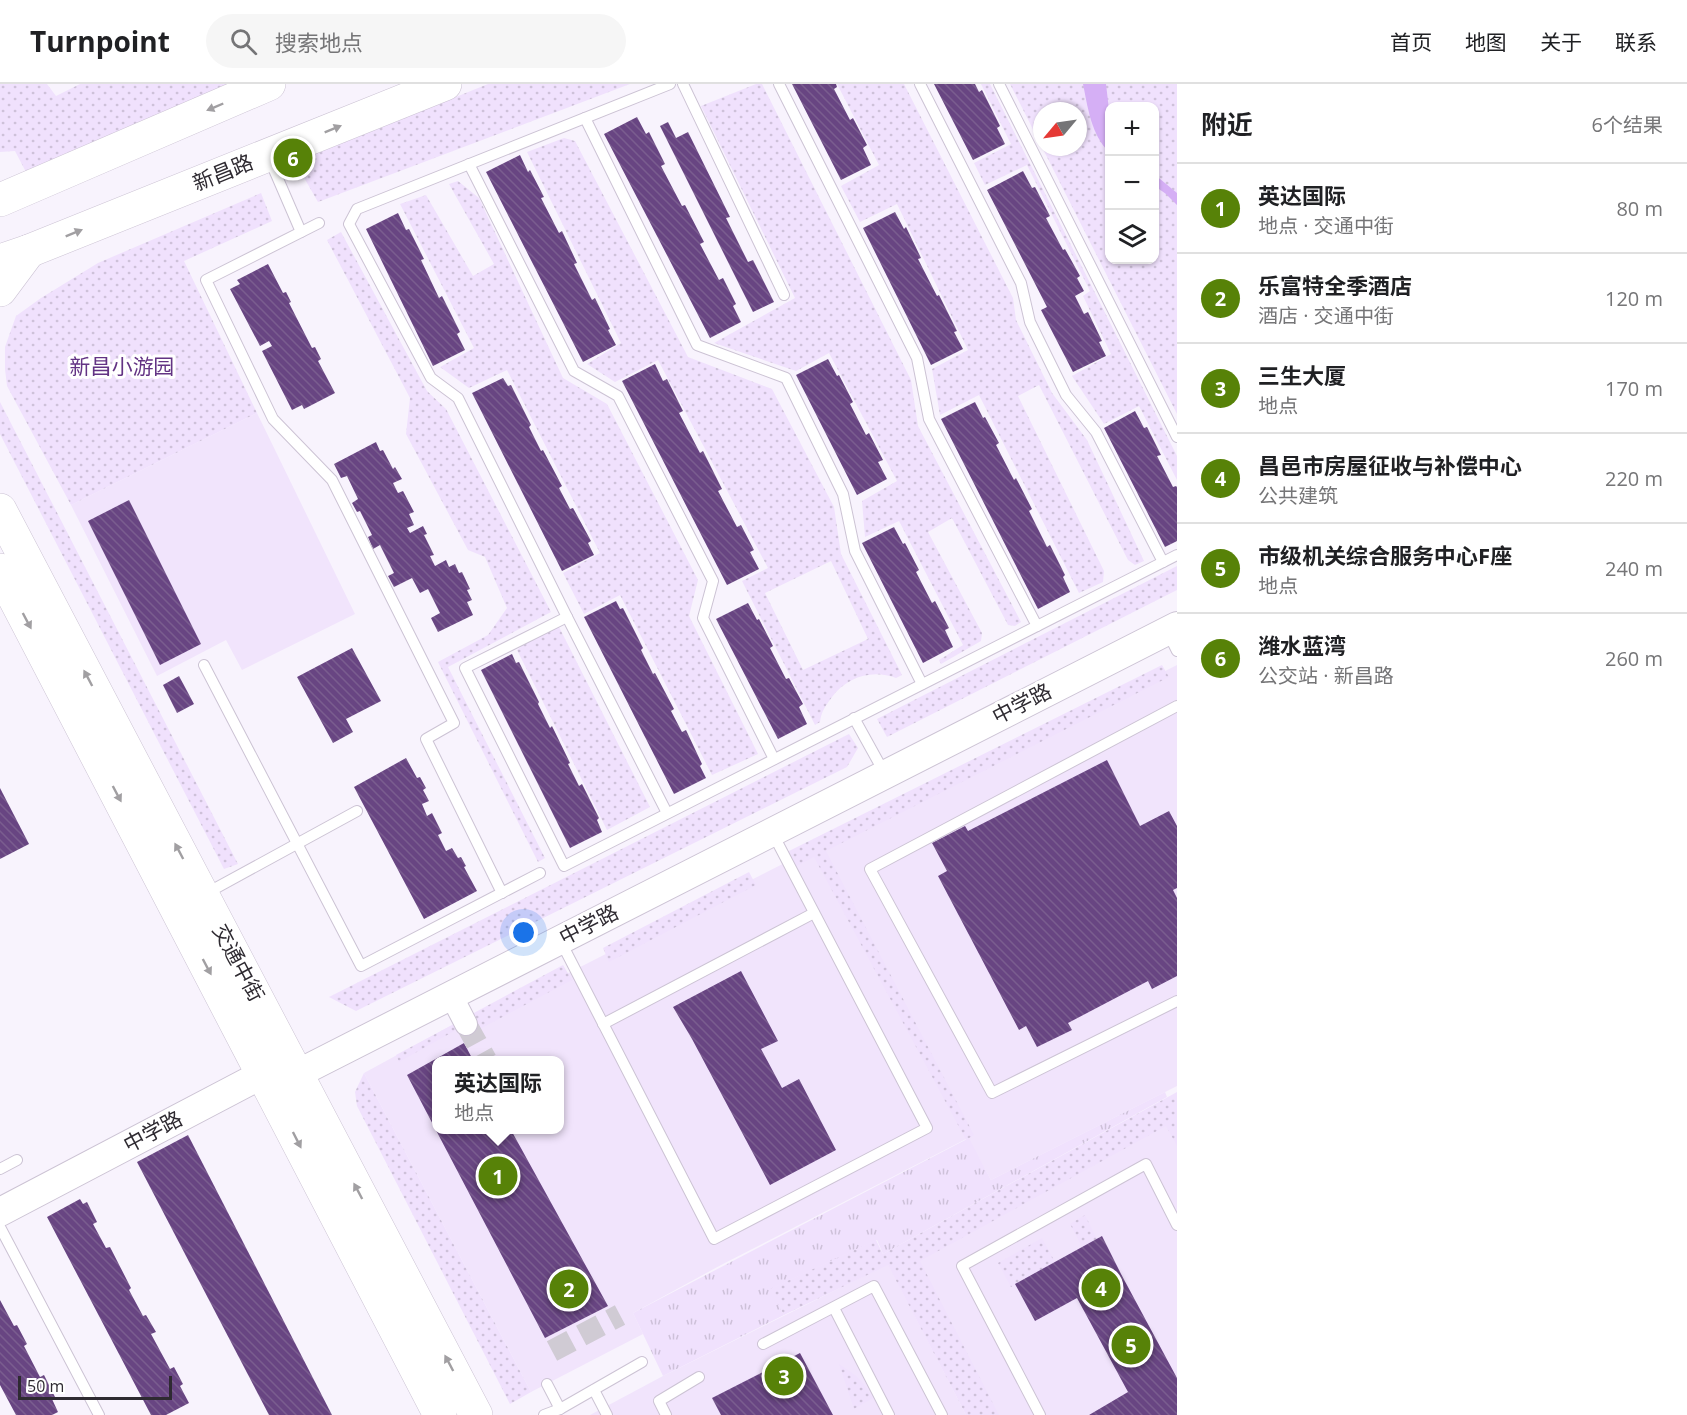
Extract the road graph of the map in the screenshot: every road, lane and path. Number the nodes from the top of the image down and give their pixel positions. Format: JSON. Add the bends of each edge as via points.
{"nodes":[{"id":1,"x":445,"y":84,"type":"edge"},
{"id":2,"x":670,"y":84,"type":"edge"},
{"id":3,"x":683,"y":84,"type":"edge"},
{"id":4,"x":779,"y":84,"type":"edge"},
{"id":5,"x":920,"y":84,"type":"edge"},
{"id":6,"x":999,"y":84,"type":"edge"},
{"id":7,"x":256,"y":87,"type":"edge"},
{"id":8,"x":585,"y":118,"type":"junction"},
{"id":9,"x":268,"y":155,"type":"junction"},
{"id":10,"x":469,"y":164,"type":"junction"},
{"id":11,"x":3,"y":198,"type":"edge"},
{"id":12,"x":319,"y":223,"type":"dead end"},
{"id":13,"x":301,"y":232,"type":"junction"},
{"id":14,"x":14,"y":256,"type":"edge"},
{"id":15,"x":0,"y":290,"type":"edge"},
{"id":16,"x":784,"y":296,"type":"dead end"},
{"id":17,"x":1177,"y":437,"type":"edge"},
{"id":18,"x":0,"y":510,"type":"edge"},
{"id":19,"x":1177,"y":555,"type":"edge"},
{"id":20,"x":1163,"y":562,"type":"junction"},
{"id":21,"x":4,"y":588,"type":"edge"},
{"id":22,"x":567,"y":617,"type":"junction"},
{"id":23,"x":1037,"y":626,"type":"junction"},
{"id":24,"x":1174,"y":636,"type":"edge"},
{"id":25,"x":204,"y":665,"type":"dead end"},
{"id":26,"x":922,"y":684,"type":"junction"},
{"id":27,"x":1177,"y":706,"type":"edge"},
{"id":28,"x":854,"y":718,"type":"junction"},
{"id":29,"x":774,"y":759,"type":"junction"},
{"id":30,"x":885,"y":774,"type":"junction"},
{"id":31,"x":357,"y":811,"type":"dead end"},
{"id":32,"x":668,"y":813,"type":"junction"},
{"id":33,"x":771,"y":831,"type":"junction"},
{"id":34,"x":298,"y":843,"type":"junction"},
{"id":35,"x":540,"y":873,"type":"dead end"},
{"id":36,"x":502,"y":893,"type":"junction"},
{"id":37,"x":202,"y":895,"type":"junction"},
{"id":38,"x":814,"y":913,"type":"junction"},
{"id":39,"x":560,"y":940,"type":"junction"},
{"id":40,"x":451,"y":996,"type":"junction"},
{"id":41,"x":1177,"y":1000,"type":"edge"},
{"id":42,"x":466,"y":1024,"type":"tunnel mouth"},
{"id":43,"x":603,"y":1024,"type":"junction"},
{"id":44,"x":263,"y":1074,"type":"junction"},
{"id":45,"x":297,"y":1074,"type":"junction"},
{"id":46,"x":17,"y":1160,"type":"dead end"},
{"id":47,"x":0,"y":1169,"type":"edge"},
{"id":48,"x":0,"y":1212,"type":"edge"},
{"id":49,"x":1177,"y":1225,"type":"edge"},
{"id":50,"x":0,"y":1227,"type":"edge"},
{"id":51,"x":834,"y":1308,"type":"junction"},
{"id":52,"x":763,"y":1344,"type":"dead end"},
{"id":53,"x":642,"y":1362,"type":"dead end"},
{"id":54,"x":699,"y":1377,"type":"dead end"},
{"id":55,"x":547,"y":1384,"type":"dead end"},
{"id":56,"x":594,"y":1390,"type":"junction"},
{"id":57,"x":560,"y":1409,"type":"junction"},
{"id":58,"x":99,"y":1415,"type":"edge"},
{"id":59,"x":440,"y":1415,"type":"edge"},
{"id":60,"x":476,"y":1415,"type":"edge"},
{"id":61,"x":544,"y":1415,"type":"edge"},
{"id":62,"x":607,"y":1415,"type":"edge"},
{"id":63,"x":666,"y":1415,"type":"edge"},
{"id":64,"x":889,"y":1415,"type":"edge"},
{"id":65,"x":942,"y":1415,"type":"edge"},
{"id":66,"x":1040,"y":1415,"type":"edge"}],
"edges":[{"from":9,"to":1,"type":"main road","name":"新昌路","one_way":true},
{"from":2,"to":8,"type":"lane"},
{"from":3,"to":16,"type":"lane"},
{"from":4,"to":23,"type":"lane","via":[[917,358],[929,419]]},
{"from":5,"to":20,"type":"lane","via":[[1021,283],[1030,322],[1066,395],[1096,432]]},
{"from":6,"to":17,"type":"lane"},
{"from":7,"to":11,"type":"main road","one_way":true},
{"from":8,"to":10,"type":"lane"},
{"from":8,"to":26,"type":"lane","via":[[697,345],[786,378],[843,494],[855,551]]},
{"from":9,"to":13,"type":"lane"},
{"from":14,"to":9,"type":"main road","name":"新昌路","one_way":true},
{"from":10,"to":22,"type":"lane","via":[[357,209],[350,224],[431,378],[458,398]]},
{"from":10,"to":29,"type":"lane","via":[[574,370],[618,396],[713,581],[703,618]]},
{"from":12,"to":13,"type":"lane"},
{"from":13,"to":36,"type":"lane","via":[[206,280],[273,419],[332,480],[454,723],[426,739]]},
{"from":14,"to":15,"type":"main road"},
{"from":37,"to":18,"type":"main road","name":"交通中街","one_way":true},
{"from":19,"to":20,"type":"lane"},
{"from":20,"to":23,"type":"lane"},
{"from":21,"to":44,"type":"main road","name":"交通中街","one_way":true},
{"from":22,"to":32,"type":"lane"},
{"from":22,"to":32,"type":"lane","via":[[465,668],[564,866]]},
{"from":23,"to":26,"type":"lane"},
{"from":24,"to":30,"type":"street","name":"中学路"},
{"from":25,"to":34,"type":"lane"},
{"from":26,"to":28,"type":"lane"},
{"from":27,"to":41,"type":"lane","via":[[870,869],[992,1093]]},
{"from":28,"to":29,"type":"lane"},
{"from":28,"to":30,"type":"lane"},
{"from":29,"to":32,"type":"lane"},
{"from":30,"to":33,"type":"street","name":"中学路"},
{"from":31,"to":34,"type":"lane"},
{"from":33,"to":38,"type":"lane"},
{"from":33,"to":39,"type":"street","name":"中学路"},
{"from":34,"to":36,"type":"lane","via":[[361,966]]},
{"from":34,"to":37,"type":"lane"},
{"from":35,"to":36,"type":"lane"},
{"from":37,"to":45,"type":"main road","name":"交通中街"},
{"from":38,"to":43,"type":"lane"},
{"from":38,"to":43,"type":"lane","via":[[927,1128],[899,1144],[714,1239]]},
{"from":39,"to":40,"type":"street","name":"中学路"},
{"from":39,"to":43,"type":"lane"},
{"from":40,"to":42,"type":"street"},
{"from":40,"to":45,"type":"street","name":"中学路"},
{"from":44,"to":45,"type":"street","name":"中学路"},
{"from":44,"to":48,"type":"street","name":"中学路"},
{"from":44,"to":59,"type":"main road","name":"交通中街","one_way":true},
{"from":60,"to":45,"type":"main road","name":"交通中街","one_way":true},
{"from":46,"to":47,"type":"lane"},
{"from":49,"to":66,"type":"lane","via":[[1146,1164],[962,1266]]},
{"from":50,"to":58,"type":"lane"},
{"from":51,"to":52,"type":"lane"},
{"from":51,"to":64,"type":"lane"},
{"from":51,"to":65,"type":"lane","via":[[874,1286]]},
{"from":53,"to":56,"type":"lane"},
{"from":54,"to":63,"type":"lane","via":[[659,1401]]},
{"from":55,"to":57,"type":"lane"},
{"from":56,"to":57,"type":"lane"},
{"from":56,"to":62,"type":"lane"},
{"from":57,"to":61,"type":"lane"}]}
